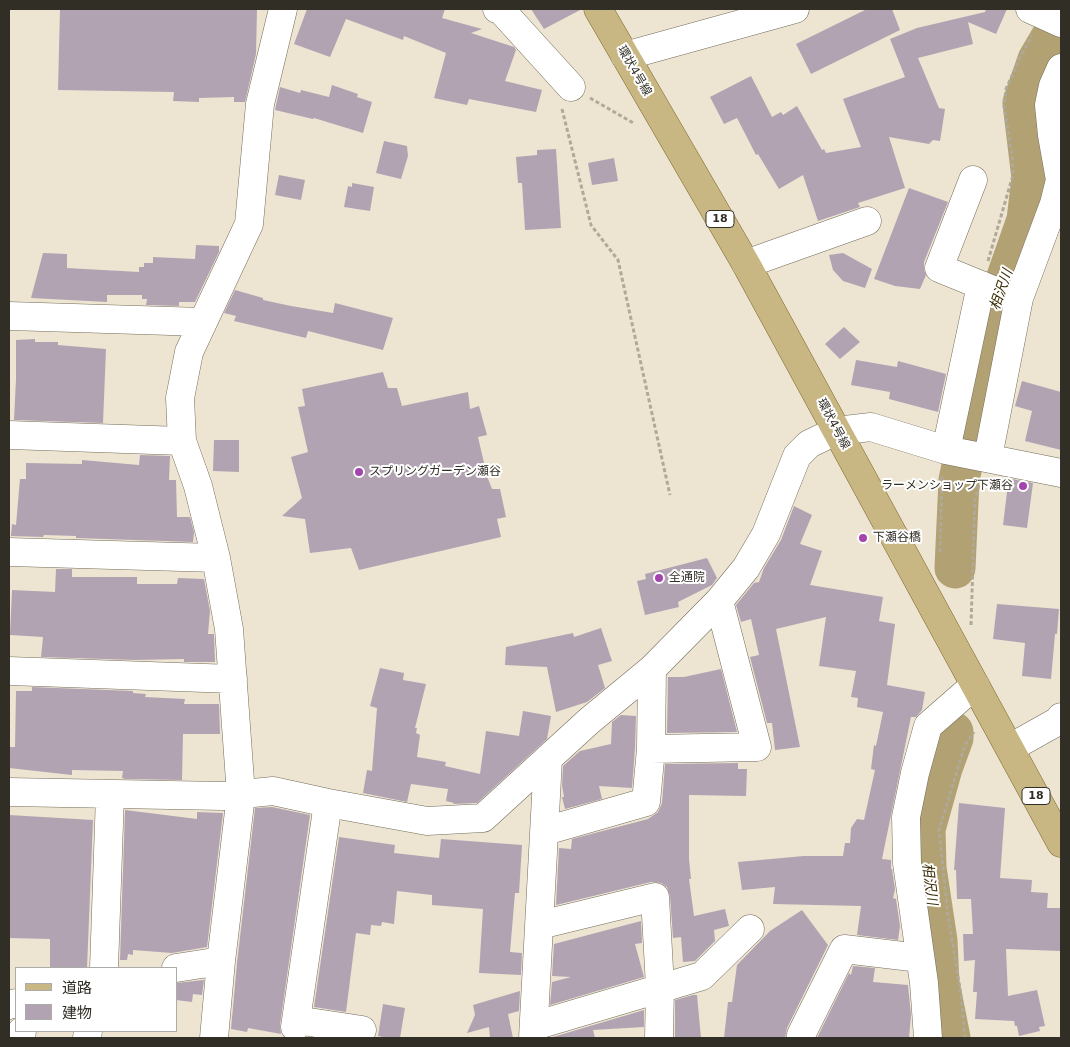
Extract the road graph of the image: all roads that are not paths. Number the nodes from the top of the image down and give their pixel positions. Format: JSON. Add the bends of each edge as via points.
{"nodes":[{"id":1,"x":283,"y":9,"type":"edge"},
{"id":2,"x":498,"y":9,"type":"edge"},
{"id":3,"x":795,"y":9,"type":"edge"},
{"id":4,"x":606,"y":12,"type":"edge"},
{"id":5,"x":625,"y":56,"type":"junction"},
{"id":6,"x":1061,"y":68,"type":"edge"},
{"id":7,"x":572,"y":87,"type":"road end"},
{"id":8,"x":973,"y":180,"type":"dead end"},
{"id":9,"x":1060,"y":180,"type":"edge"},
{"id":10,"x":867,"y":221,"type":"dead end"},
{"id":11,"x":746,"y":264,"type":"junction"},
{"id":12,"x":1000,"y":292,"type":"junction"},
{"id":13,"x":9,"y":316,"type":"edge"},
{"id":14,"x":203,"y":322,"type":"junction"},
{"id":15,"x":836,"y":431,"type":"junction"},
{"id":16,"x":9,"y":436,"type":"edge"},
{"id":17,"x":182,"y":441,"type":"junction"},
{"id":18,"x":948,"y":450,"type":"junction"},
{"id":19,"x":985,"y":457,"type":"junction"},
{"id":20,"x":1061,"y":473,"type":"edge"},
{"id":21,"x":9,"y":552,"type":"edge"},
{"id":22,"x":216,"y":558,"type":"junction"},
{"id":23,"x":719,"y":601,"type":"junction"},
{"id":24,"x":652,"y":669,"type":"junction"},
{"id":25,"x":9,"y":671,"type":"edge"},
{"id":26,"x":969,"y":674,"type":"junction"},
{"id":27,"x":233,"y":679,"type":"junction"},
{"id":28,"x":1061,"y":717,"type":"edge"},
{"id":29,"x":1010,"y":748,"type":"junction"},
{"id":30,"x":651,"y":749,"type":"junction"},
{"id":31,"x":548,"y":759,"type":"junction"},
{"id":32,"x":9,"y":792,"type":"edge"},
{"id":33,"x":110,"y":794,"type":"junction"},
{"id":34,"x":241,"y":795,"type":"junction"},
{"id":35,"x":328,"y":803,"type":"junction"},
{"id":36,"x":545,"y":831,"type":"junction"},
{"id":37,"x":1061,"y":844,"type":"edge"},
{"id":38,"x":540,"y":925,"type":"junction"},
{"id":39,"x":750,"y":929,"type":"dead end"},
{"id":40,"x":920,"y":958,"type":"junction"},
{"id":41,"x":221,"y":961,"type":"junction"},
{"id":42,"x":104,"y":967,"type":"edge"},
{"id":43,"x":178,"y":968,"type":"edge"},
{"id":44,"x":660,"y":987,"type":"junction"},
{"id":45,"x":362,"y":1030,"type":"dead end"},
{"id":46,"x":533,"y":1032,"type":"edge"},
{"id":47,"x":214,"y":1038,"type":"edge"},
{"id":48,"x":659,"y":1038,"type":"edge"},
{"id":49,"x":801,"y":1038,"type":"edge"},
{"id":50,"x":928,"y":1038,"type":"edge"}],
"edges":[{"from":1,"to":14,"type":"street","via":[[260,104],[249,224]]},
{"from":2,"to":7,"type":"street"},
{"from":3,"to":5,"type":"street"},
{"from":4,"to":5,"type":"main road","name":"環状4号線","number":"18"},
{"from":5,"to":11,"type":"main road","name":"環状4号線","number":"18"},
{"from":6,"to":9,"type":"street","via":[[1049,105]]},
{"from":8,"to":12,"type":"street","via":[[939,268]]},
{"from":9,"to":12,"type":"street","via":[[1054,204]]},
{"from":10,"to":11,"type":"street"},
{"from":11,"to":15,"type":"main road","name":"環状4号線","number":"18"},
{"from":12,"to":18,"type":"street"},
{"from":12,"to":19,"type":"street"},
{"from":13,"to":14,"type":"street"},
{"from":14,"to":17,"type":"street","via":[[189,352],[180,398]]},
{"from":15,"to":18,"type":"street","via":[[871,427]]},
{"from":15,"to":23,"type":"street","via":[[809,444],[797,456],[766,534],[746,568]]},
{"from":15,"to":26,"type":"main road","name":"環状4号線","number":"18"},
{"from":16,"to":17,"type":"street"},
{"from":17,"to":22,"type":"street","via":[[198,486]]},
{"from":18,"to":19,"type":"street"},
{"from":19,"to":20,"type":"street"},
{"from":21,"to":22,"type":"street"},
{"from":22,"to":27,"type":"street","via":[[229,629]]},
{"from":23,"to":24,"type":"street"},
{"from":23,"to":30,"type":"street","via":[[757,747]]},
{"from":24,"to":30,"type":"street"},
{"from":24,"to":31,"type":"street"},
{"from":25,"to":27,"type":"street"},
{"from":26,"to":29,"type":"main road","name":"環状4号線","number":"18"},
{"from":26,"to":40,"type":"street","via":[[928,726],[906,817],[907,863]]},
{"from":27,"to":34,"type":"street"},
{"from":28,"to":29,"type":"street"},
{"from":29,"to":37,"type":"main road","name":"環状4号線","number":"18"},
{"from":30,"to":36,"type":"street","via":[[646,802]]},
{"from":31,"to":35,"type":"street","via":[[483,818],[427,821]]},
{"from":31,"to":36,"type":"street"},
{"from":32,"to":33,"type":"street"},
{"from":33,"to":34,"type":"street"},
{"from":33,"to":42,"type":"street"},
{"from":34,"to":35,"type":"street","via":[[272,791]]},
{"from":34,"to":41,"type":"street"},
{"from":35,"to":45,"type":"street","via":[[296,1024]]},
{"from":36,"to":38,"type":"street"},
{"from":38,"to":44,"type":"street","via":[[655,897]]},
{"from":38,"to":46,"type":"street"},
{"from":39,"to":44,"type":"street","via":[[702,976]]},
{"from":40,"to":49,"type":"street","via":[[844,949]]},
{"from":40,"to":50,"type":"street"},
{"from":41,"to":43,"type":"street"},
{"from":41,"to":47,"type":"street"},
{"from":44,"to":46,"type":"street"},
{"from":44,"to":48,"type":"street"}]}
